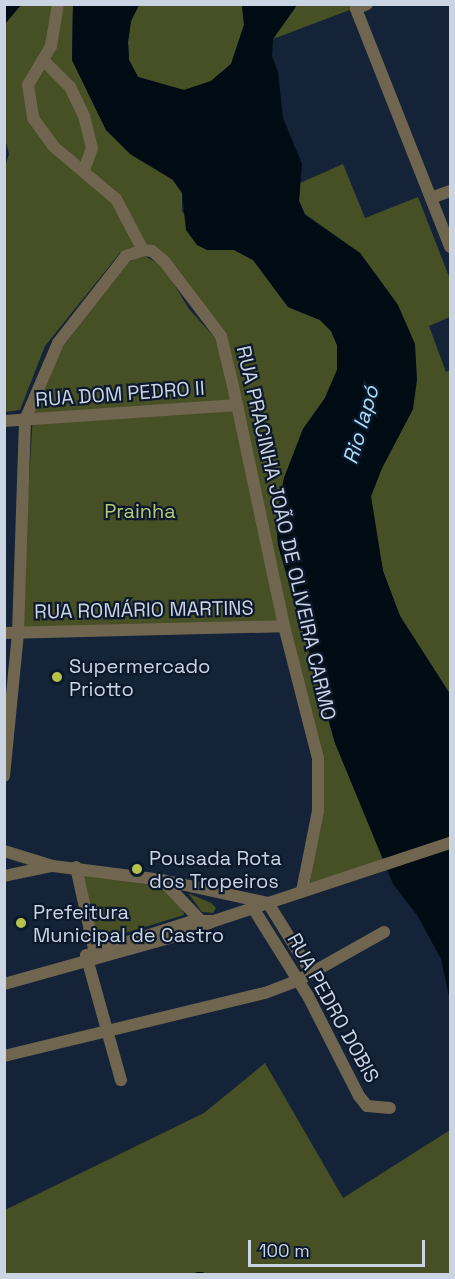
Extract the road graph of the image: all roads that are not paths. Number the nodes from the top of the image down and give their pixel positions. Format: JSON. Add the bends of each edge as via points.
{"nodes":[{"id":1,"x":58,"y":4,"type":"edge"},
{"id":2,"x":361,"y":7,"type":"edge"},
{"id":3,"x":45,"y":62,"type":"junction"},
{"id":4,"x":84,"y":170,"type":"junction"},
{"id":5,"x":450,"y":191,"type":"edge"},
{"id":6,"x":431,"y":198,"type":"junction"},
{"id":7,"x":450,"y":247,"type":"edge"},
{"id":8,"x":143,"y":250,"type":"junction"},
{"id":9,"x":237,"y":405,"type":"junction"},
{"id":10,"x":25,"y":420,"type":"junction"},
{"id":11,"x":4,"y":421,"type":"edge"},
{"id":12,"x":284,"y":626,"type":"junction"},
{"id":13,"x":18,"y":632,"type":"junction"},
{"id":14,"x":4,"y":633,"type":"edge"},
{"id":15,"x":4,"y":776,"type":"edge"},
{"id":16,"x":450,"y":843,"type":"edge"},
{"id":17,"x":4,"y":851,"type":"edge"},
{"id":18,"x":23,"y":856,"type":"junction"},
{"id":19,"x":53,"y":866,"type":"junction"},
{"id":20,"x":76,"y":867,"type":"junction"},
{"id":21,"x":24,"y":872,"type":"junction"},
{"id":22,"x":6,"y":873,"type":"edge"},
{"id":23,"x":162,"y":880,"type":"junction"},
{"id":24,"x":302,"y":891,"type":"junction"},
{"id":25,"x":220,"y":893,"type":"junction"},
{"id":26,"x":268,"y":903,"type":"junction"},
{"id":27,"x":253,"y":908,"type":"junction"},
{"id":28,"x":210,"y":921,"type":"junction"},
{"id":29,"x":384,"y":932,"type":"dead end"},
{"id":30,"x":91,"y":957,"type":"junction"},
{"id":31,"x":311,"y":972,"type":"junction"},
{"id":32,"x":297,"y":981,"type":"junction"},
{"id":33,"x":4,"y":984,"type":"edge"},
{"id":34,"x":105,"y":1031,"type":"junction"},
{"id":35,"x":4,"y":1056,"type":"edge"},
{"id":36,"x":120,"y":1080,"type":"dead end"},
{"id":37,"x":390,"y":1108,"type":"dead end"}],
"edges":[{"from":1,"to":3,"type":"street"},
{"from":2,"to":6,"type":"street"},
{"from":3,"to":4,"type":"street","via":[[70,87],[84,116],[92,148]]},
{"from":3,"to":4,"type":"street","via":[[35,68],[28,85],[33,118],[45,138]]},
{"from":4,"to":8,"type":"street","via":[[116,199]]},
{"from":5,"to":6,"type":"street"},
{"from":6,"to":7,"type":"street"},
{"from":8,"to":9,"type":"street","name":"RUA PRACINHA JOÃO DE OLIVEIRA CARMO","via":[[164,261],[221,336]]},
{"from":8,"to":10,"type":"street","via":[[126,256],[114,269],[51,353]]},
{"from":9,"to":10,"type":"street","name":"RUA DOM PEDRO II"},
{"from":9,"to":12,"type":"street","name":"RUA PRACINHA JOÃO DE OLIVEIRA CARMO"},
{"from":10,"to":11,"type":"street","name":"RUA DOM PEDRO II"},
{"from":10,"to":13,"type":"street"},
{"from":12,"to":13,"type":"street","name":"RUA ROMÁRIO MARTINS"},
{"from":12,"to":24,"type":"street","name":"RUA PRACINHA JOÃO DE OLIVEIRA CARMO","via":[[318,758],[318,811]]},
{"from":13,"to":14,"type":"street","name":"RUA ROMÁRIO MARTINS"},
{"from":13,"to":15,"type":"street"},
{"from":16,"to":24,"type":"street"},
{"from":17,"to":18,"type":"street"},
{"from":18,"to":19,"type":"street"},
{"from":18,"to":21,"type":"street"},
{"from":19,"to":20,"type":"street"},
{"from":19,"to":21,"type":"street"},
{"from":20,"to":23,"type":"street"},
{"from":20,"to":30,"type":"street"},
{"from":21,"to":22,"type":"street"},
{"from":23,"to":25,"type":"street"},
{"from":23,"to":28,"type":"street"},
{"from":24,"to":26,"type":"street"},
{"from":25,"to":26,"type":"street"},
{"from":25,"to":28,"type":"street","via":[[224,909]]},
{"from":26,"to":27,"type":"street"},
{"from":26,"to":31,"type":"street","name":"RUA PEDRO DOBIS"},
{"from":27,"to":28,"type":"street"},
{"from":27,"to":32,"type":"street","name":"RUA PEDRO DOBIS"},
{"from":28,"to":30,"type":"street"},
{"from":29,"to":31,"type":"street"},
{"from":30,"to":33,"type":"street"},
{"from":30,"to":34,"type":"street"},
{"from":31,"to":32,"type":"street"},
{"from":32,"to":34,"type":"street","via":[[265,993]]},
{"from":32,"to":37,"type":"street","name":"RUA PEDRO DOBIS","via":[[359,1096],[367,1106]]},
{"from":34,"to":35,"type":"street"},
{"from":34,"to":36,"type":"street"}]}
